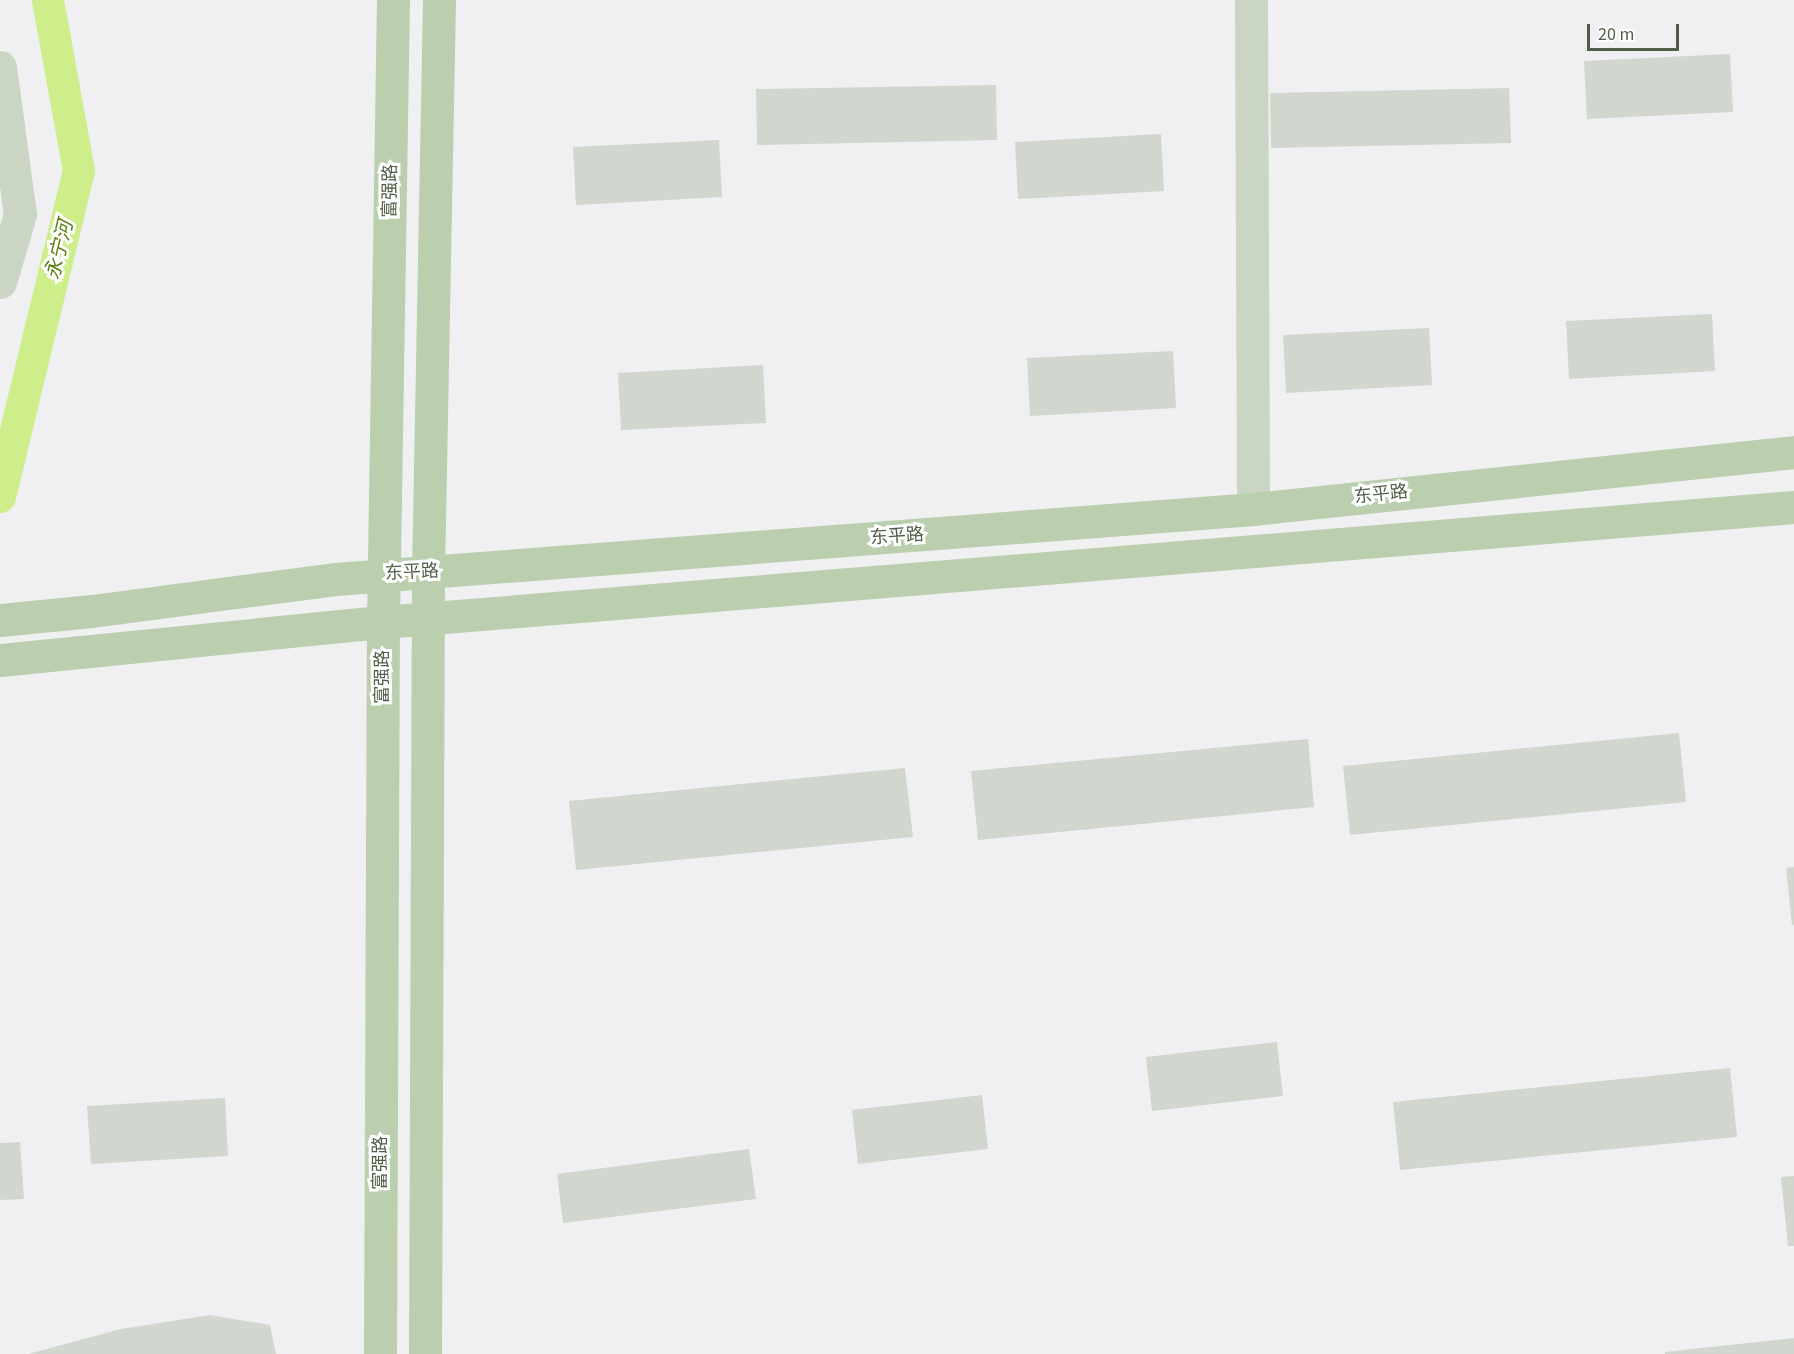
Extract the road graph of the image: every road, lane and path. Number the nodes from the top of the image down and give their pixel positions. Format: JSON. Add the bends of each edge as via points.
{"nodes":[{"id":1,"x":393,"y":0,"type":"edge"},
{"id":2,"x":439,"y":0,"type":"edge"},
{"id":3,"x":1251,"y":0,"type":"edge"},
{"id":4,"x":0,"y":67,"type":"edge"},
{"id":5,"x":0,"y":282,"type":"edge"},
{"id":6,"x":1794,"y":452,"type":"edge"},
{"id":7,"x":1794,"y":507,"type":"edge"},
{"id":8,"x":1253,"y":509,"type":"junction"},
{"id":9,"x":428,"y":573,"type":"junction"},
{"id":10,"x":385,"y":574,"type":"junction"},
{"id":11,"x":428,"y":619,"type":"junction"},
{"id":12,"x":0,"y":620,"type":"edge"},
{"id":13,"x":383,"y":622,"type":"junction"},
{"id":14,"x":0,"y":660,"type":"edge"},
{"id":15,"x":381,"y":1354,"type":"edge"},
{"id":16,"x":425,"y":1354,"type":"edge"}],
"edges":[{"from":1,"to":10,"type":"main road","name":"富强路"},
{"from":2,"to":9,"type":"main road"},
{"from":3,"to":8,"type":"street"},
{"from":4,"to":5,"type":"street","via":[[20,213]]},
{"from":6,"to":8,"type":"main road","name":"东平路"},
{"from":7,"to":11,"type":"main road"},
{"from":8,"to":9,"type":"main road","name":"东平路"},
{"from":9,"to":10,"type":"main road","name":"东平路"},
{"from":9,"to":11,"type":"main road"},
{"from":10,"to":12,"type":"main road","name":"东平路"},
{"from":10,"to":13,"type":"main road","name":"富强路"},
{"from":11,"to":13,"type":"main road"},
{"from":11,"to":16,"type":"main road"},
{"from":13,"to":14,"type":"main road"},
{"from":13,"to":15,"type":"main road","name":"富强路"}]}
